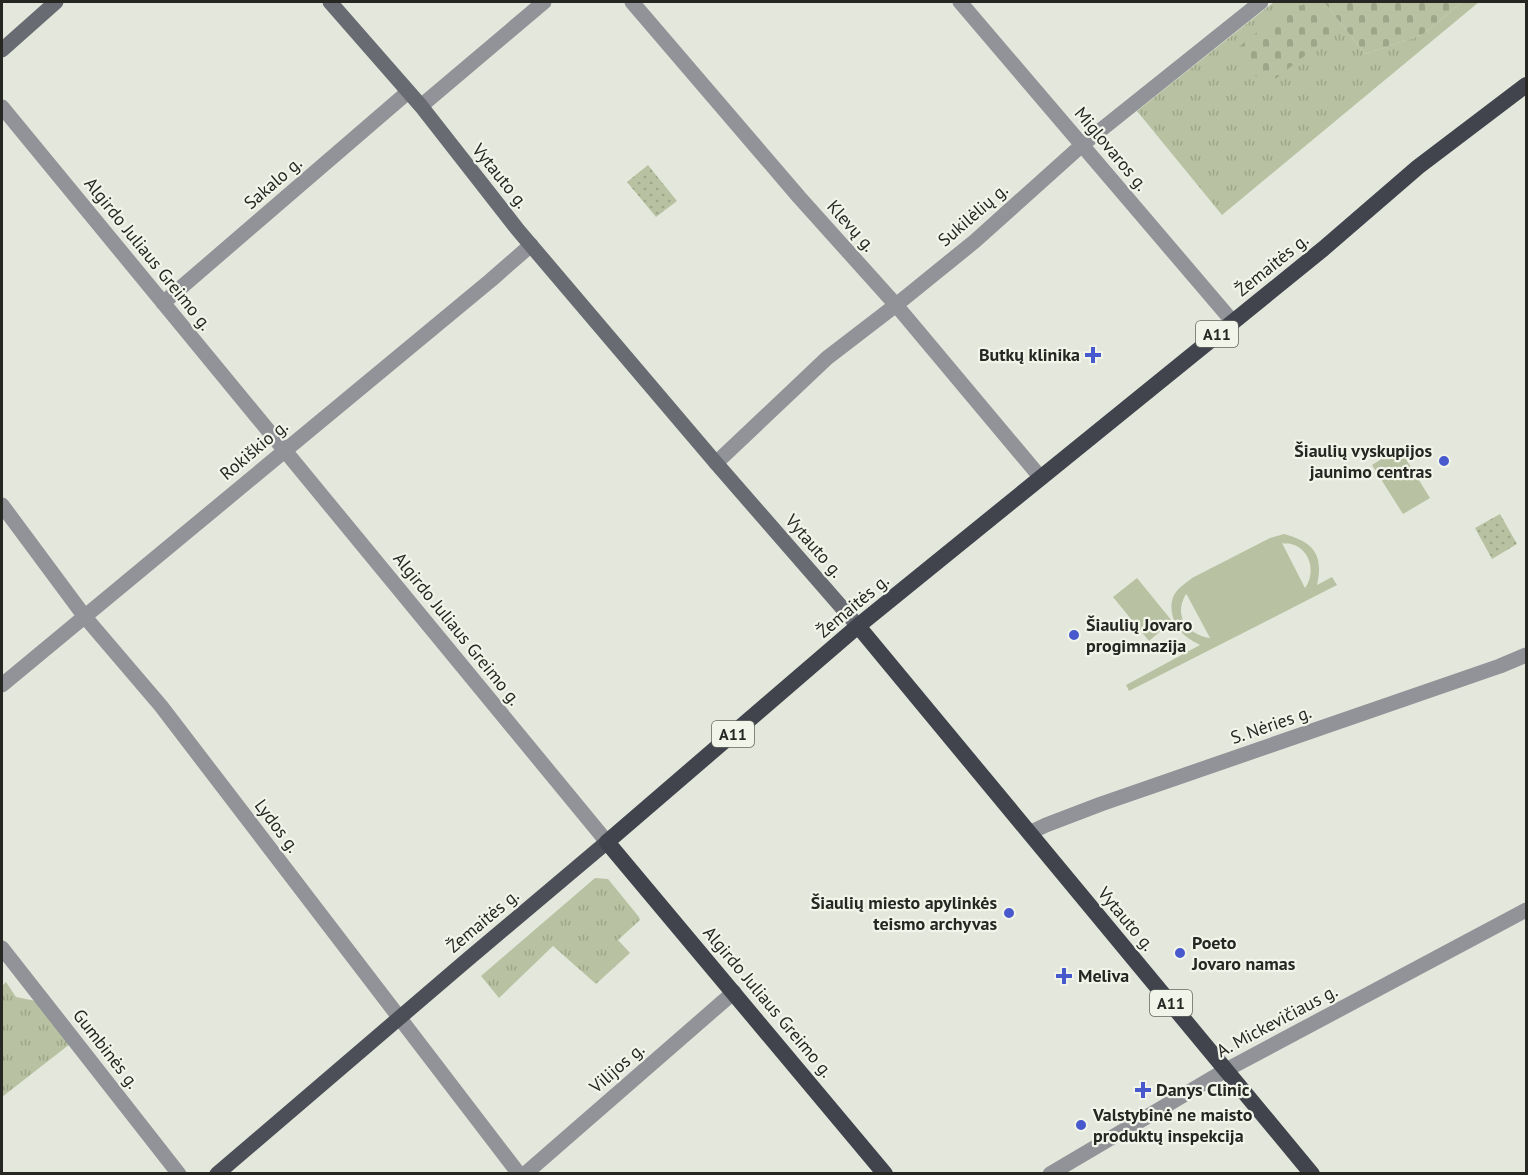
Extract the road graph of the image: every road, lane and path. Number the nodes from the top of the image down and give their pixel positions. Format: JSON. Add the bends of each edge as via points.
{"nodes":[{"id":1,"x":56,"y":2,"type":"edge"},
{"id":2,"x":330,"y":2,"type":"edge"},
{"id":3,"x":544,"y":2,"type":"edge"},
{"id":4,"x":632,"y":2,"type":"edge"},
{"id":5,"x":960,"y":2,"type":"edge"},
{"id":6,"x":1261,"y":2,"type":"edge"},
{"id":7,"x":2,"y":50,"type":"edge"},
{"id":8,"x":1527,"y":85,"type":"edge"},
{"id":9,"x":408,"y":92,"type":"junction"},
{"id":10,"x":2,"y":106,"type":"edge"},
{"id":11,"x":421,"y":106,"type":"junction"},
{"id":12,"x":1082,"y":145,"type":"junction"},
{"id":13,"x":531,"y":245,"type":"junction"},
{"id":14,"x":163,"y":303,"type":"junction"},
{"id":15,"x":896,"y":305,"type":"junction"},
{"id":16,"x":1233,"y":322,"type":"junction"},
{"id":17,"x":284,"y":450,"type":"junction"},
{"id":18,"x":716,"y":463,"type":"junction"},
{"id":19,"x":1041,"y":478,"type":"junction"},
{"id":20,"x":2,"y":505,"type":"edge"},
{"id":21,"x":85,"y":617,"type":"junction"},
{"id":22,"x":858,"y":626,"type":"junction"},
{"id":23,"x":1527,"y":656,"type":"edge"},
{"id":24,"x":2,"y":685,"type":"edge"},
{"id":25,"x":1029,"y":833,"type":"junction"},
{"id":26,"x":607,"y":842,"type":"junction"},
{"id":27,"x":1527,"y":910,"type":"edge"},
{"id":28,"x":2,"y":948,"type":"edge"},
{"id":29,"x":734,"y":992,"type":"junction"},
{"id":30,"x":400,"y":1018,"type":"junction"},
{"id":31,"x":1226,"y":1070,"type":"junction"},
{"id":32,"x":179,"y":1173,"type":"edge"},
{"id":33,"x":217,"y":1173,"type":"edge"},
{"id":34,"x":519,"y":1173,"type":"edge"},
{"id":35,"x":525,"y":1173,"type":"edge"},
{"id":36,"x":885,"y":1173,"type":"edge"},
{"id":37,"x":1050,"y":1173,"type":"edge"},
{"id":38,"x":1312,"y":1173,"type":"edge"}],
"edges":[{"from":1,"to":7,"type":"main road"},
{"from":2,"to":9,"type":"main road","name":"Vytauto g."},
{"from":3,"to":11,"type":"street"},
{"from":4,"to":15,"type":"street","name":"Klevų g."},
{"from":5,"to":12,"type":"street","name":"Miglovaros g."},
{"from":6,"to":12,"type":"street","name":"Sukilėlių g."},
{"from":8,"to":16,"type":"highway","name":"Žemaitės g.","number":"A11","via":[[1418,167]]},
{"from":9,"to":11,"type":"main road","name":"Vytauto g."},
{"from":9,"to":14,"type":"street","name":"Sakalo g."},
{"from":10,"to":14,"type":"street","name":"Algirdo Juliaus Greimo g."},
{"from":11,"to":13,"type":"main road","name":"Vytauto g."},
{"from":12,"to":15,"type":"street","name":"Sukilėlių g.","via":[[975,242]]},
{"from":12,"to":16,"type":"street","name":"Miglovaros g."},
{"from":13,"to":17,"type":"street","name":"Rokiškio g."},
{"from":13,"to":18,"type":"main road","name":"Vytauto g."},
{"from":14,"to":17,"type":"street","name":"Algirdo Juliaus Greimo g."},
{"from":15,"to":18,"type":"street","name":"Sukilėlių g.","via":[[812,371]]},
{"from":15,"to":19,"type":"street","name":"Klevų g."},
{"from":16,"to":19,"type":"highway","name":"Žemaitės g.","number":"A11"},
{"from":17,"to":21,"type":"street","name":"Rokiškio g."},
{"from":17,"to":26,"type":"street","name":"Algirdo Juliaus Greimo g."},
{"from":18,"to":22,"type":"main road","name":"Vytauto g."},
{"from":19,"to":22,"type":"highway","name":"Žemaitės g.","number":"A11"},
{"from":20,"to":21,"type":"street","name":"Lydos g."},
{"from":21,"to":24,"type":"street","name":"Rokiškio g."},
{"from":21,"to":30,"type":"street","name":"Lydos g.","via":[[161,706]]},
{"from":22,"to":25,"type":"highway","name":"Vytauto g.","number":"A11"},
{"from":22,"to":26,"type":"highway","name":"Žemaitės g.","number":"A11"},
{"from":23,"to":25,"type":"street","name":"S. Nėries g.","via":[[1101,804]]},
{"from":25,"to":31,"type":"highway","name":"Vytauto g.","number":"A11"},
{"from":26,"to":29,"type":"highway","name":"Algirdo Juliaus Greimo g."},
{"from":26,"to":30,"type":"main road","name":"Žemaitės g."},
{"from":27,"to":31,"type":"street","name":"A. Mickevičiaus g."},
{"from":28,"to":32,"type":"street","name":"Gumbinės g."},
{"from":29,"to":35,"type":"street","name":"Vilijos g."},
{"from":29,"to":36,"type":"highway","name":"Algirdo Juliaus Greimo g."},
{"from":30,"to":33,"type":"main road","name":"Žemaitės g."},
{"from":30,"to":34,"type":"street","name":"Lydos g."},
{"from":31,"to":37,"type":"street","name":"A. Mickevičiaus g."},
{"from":31,"to":38,"type":"highway","name":"Vytauto g.","number":"A11"}]}
